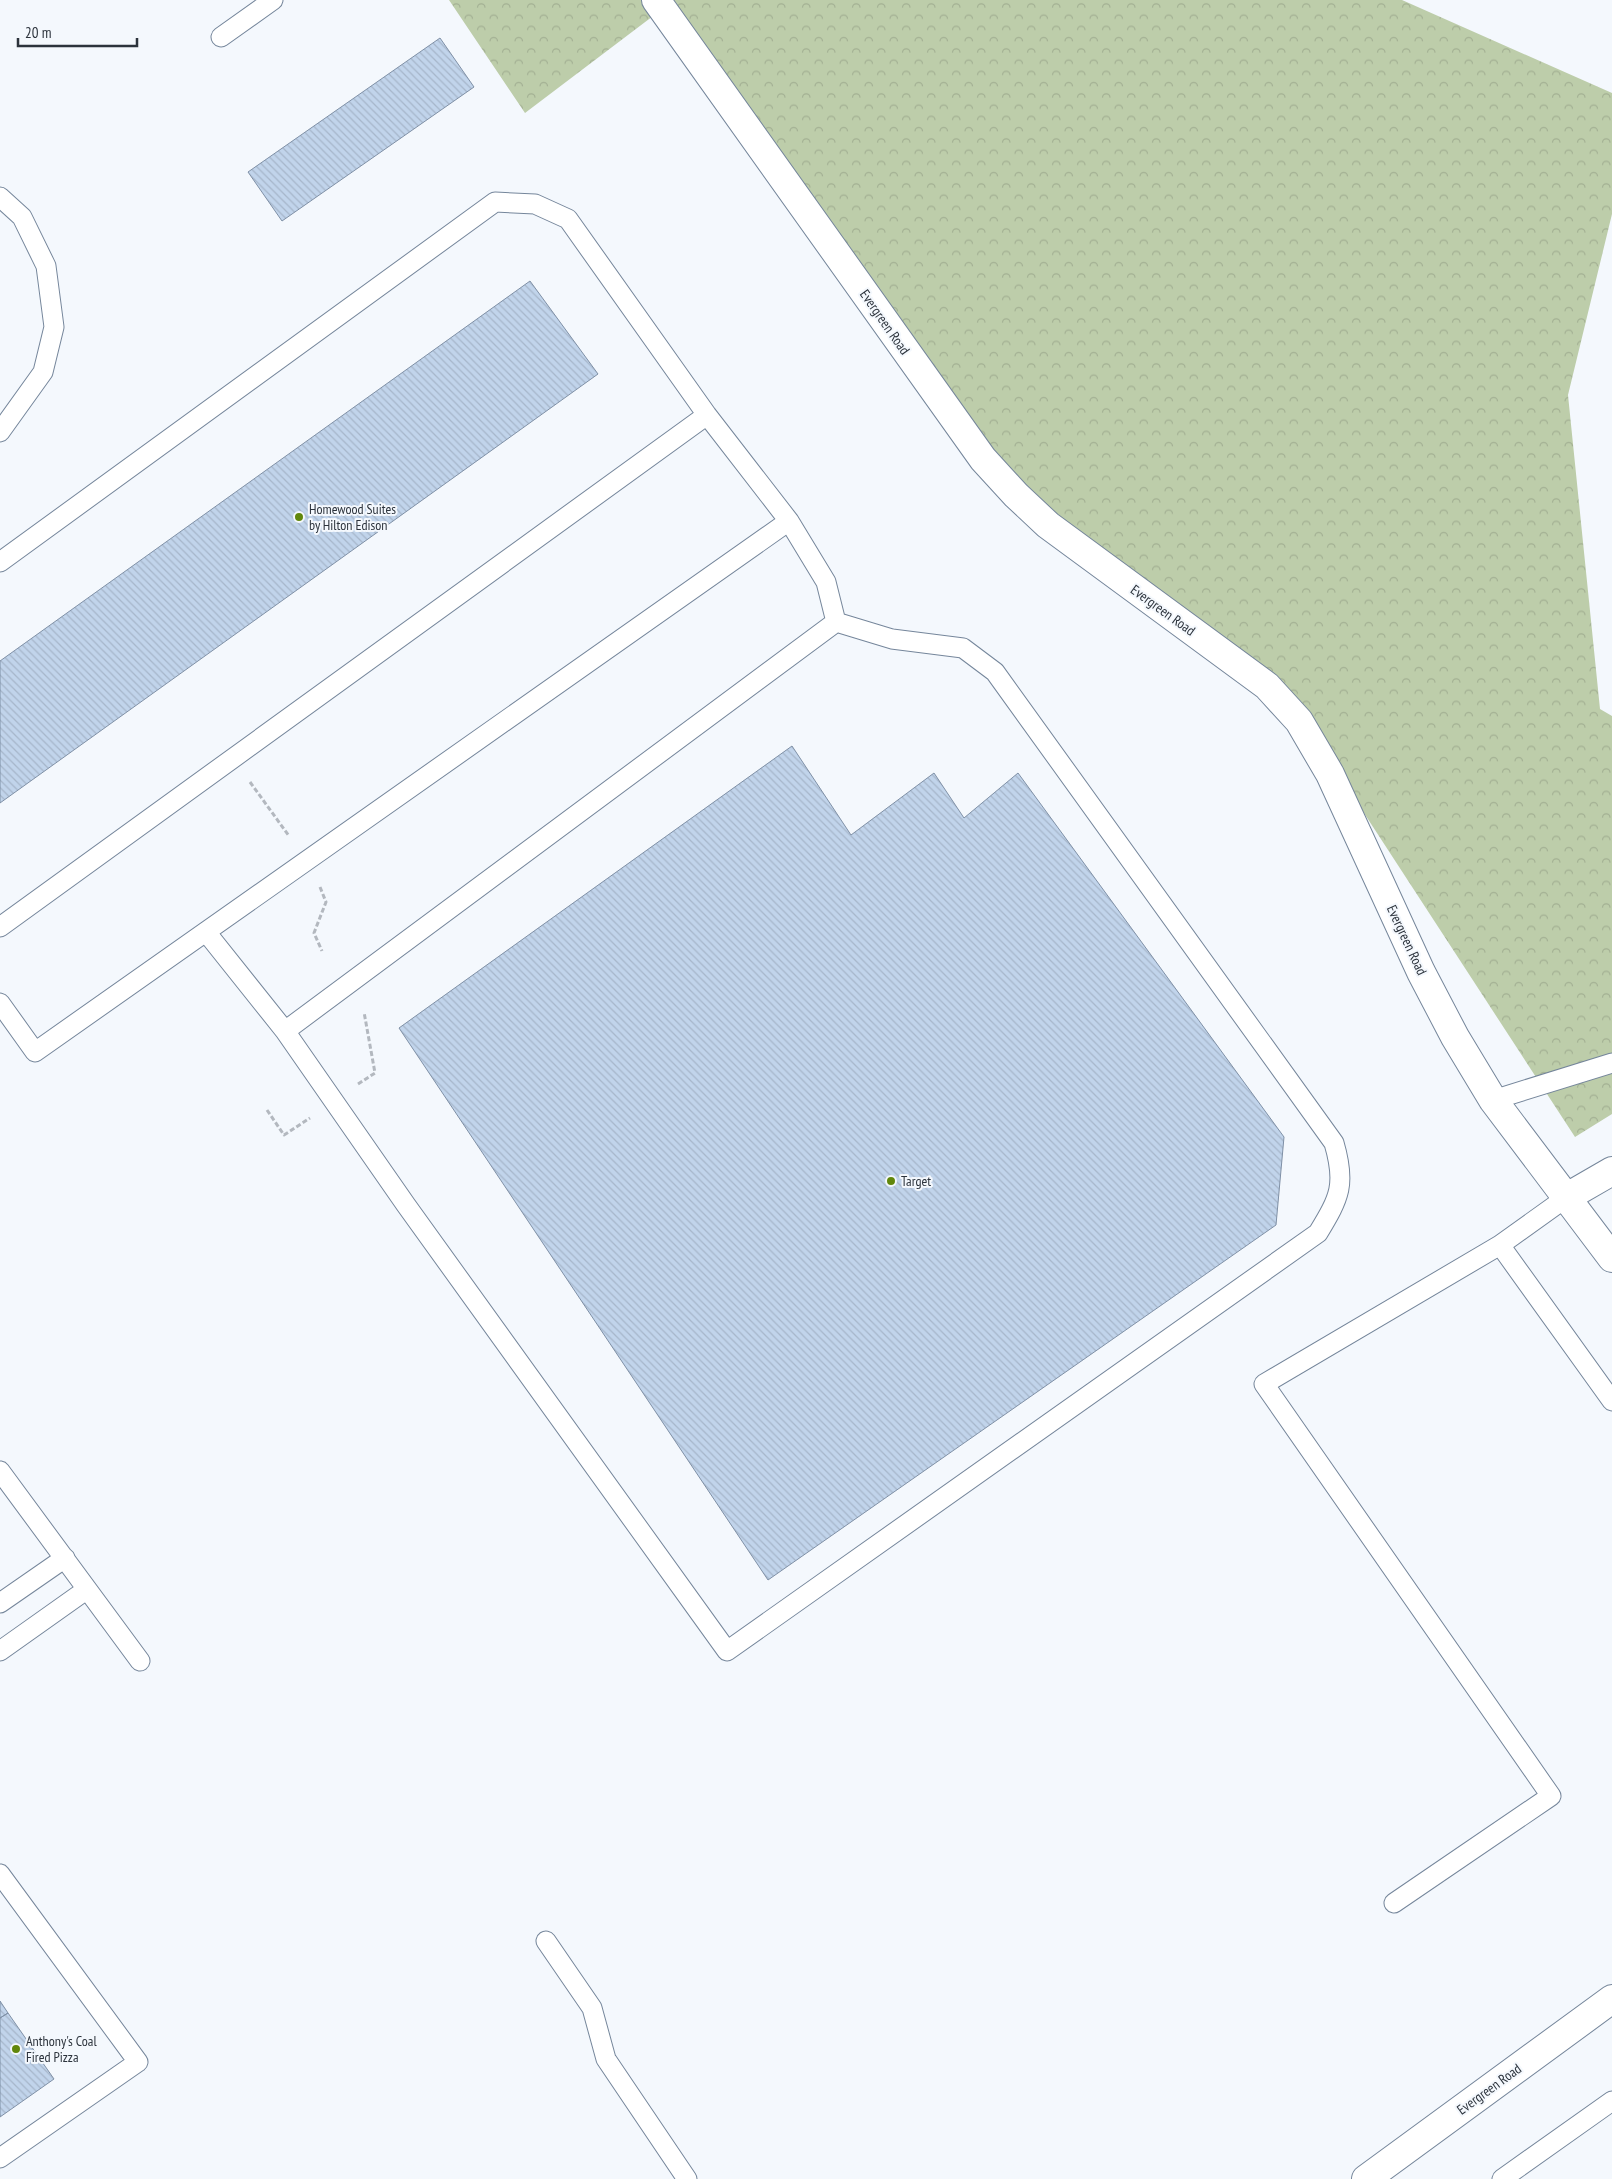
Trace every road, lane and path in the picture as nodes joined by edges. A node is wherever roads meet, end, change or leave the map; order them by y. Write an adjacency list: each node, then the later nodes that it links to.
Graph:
1 (273, 0): 3 (lane)
2 (656, 0): 21 (street, Evergreen Road)
3 (221, 37)
4 (0, 197): 6 (lane)
5 (707, 415): 7 (lane); 8 (lane); 13 (lane)
6 (0, 432)
7 (789, 522): 9 (lane); 14 (lane)
8 (0, 562)
9 (836, 622): 18 (lane); 18 (lane)
10 (250, 781): 11 (path)
11 (292, 841)
12 (319, 883): 15 (path)
13 (0, 927)
14 (206, 932): 16 (lane); 18 (lane)
15 (322, 951)
16 (0, 1003)
17 (364, 1012): 20 (path)
18 (285, 1031)
19 (1612, 1063): 21 (lane)
20 (375, 1073)
21 (1493, 1100): 23 (street, Evergreen Road)
22 (1612, 1171): 23 (street)
23 (1567, 1197): 24 (lane); 25 (street, Evergreen Road)
24 (1500, 1245): 27 (lane); 35 (lane)
25 (1612, 1258): 26 (street, Evergreen Road)
26 (1612, 1278)
27 (1612, 1401)
28 (0, 1471): 29 (lane)
29 (65, 1558): 30 (lane); 31 (lane)
30 (86, 1590): 32 (lane); 33 (lane)
31 (0, 1603)
32 (0, 1651)
33 (140, 1661)
34 (0, 1874): 39 (lane)
35 (1394, 1903)
36 (546, 1941): 40 (lane)
37 (1612, 1999): 41 (street, Evergreen Road)
38 (1612, 2100): 42 (lane)
39 (0, 2158)
40 (687, 2179)
41 (1366, 2179)
42 (1502, 2179)

